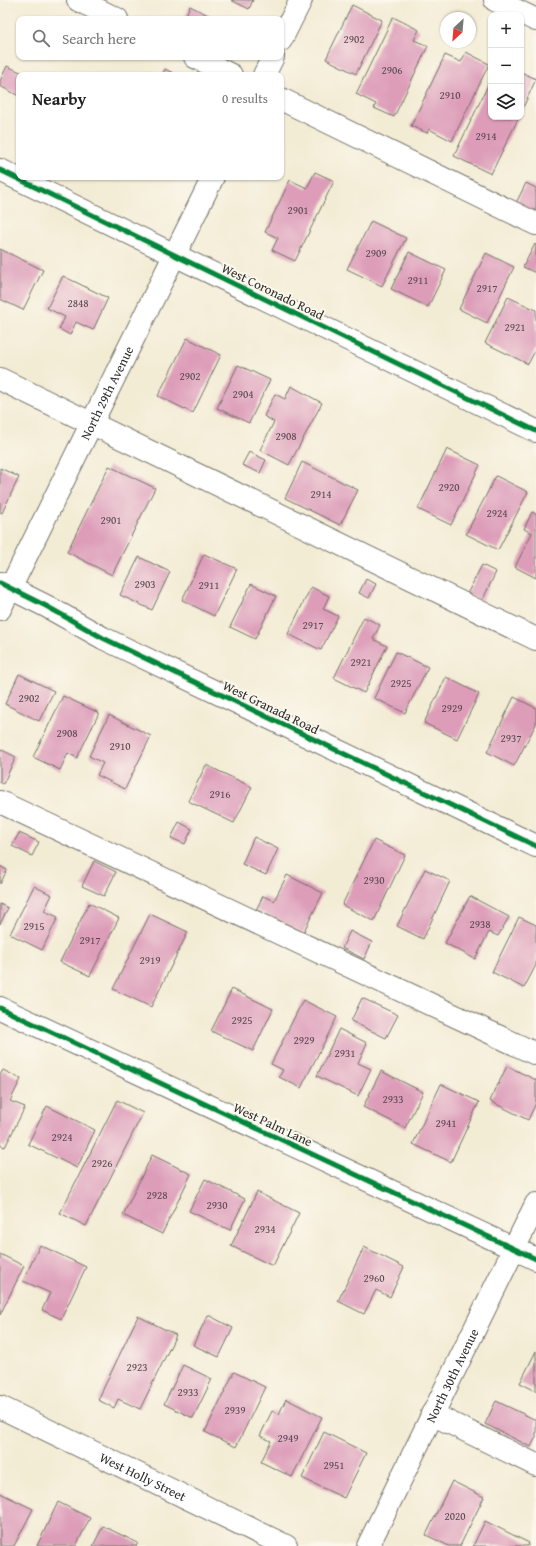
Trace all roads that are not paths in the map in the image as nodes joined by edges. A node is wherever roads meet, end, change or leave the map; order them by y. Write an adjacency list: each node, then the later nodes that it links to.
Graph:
1 (78, 0): 4 (street)
2 (301, 0): 6 (street)
3 (495, 0): 5 (street)
4 (111, 16)
5 (536, 20)
6 (284, 34)
7 (201, 60): 9 (street)
8 (272, 60): 10 (street)
9 (225, 72)
10 (266, 72)
11 (284, 100): 16 (street)
12 (0, 170): 13 (street, West Coronado Road)
13 (16, 178)
14 (20, 180): 17 (street, West Coronado Road)
15 (212, 180): 17 (street, North 29th Avenue)
16 (536, 224)
17 (174, 255): 19 (street, North 29th Avenue); 20 (street, West Coronado Road)
18 (0, 379): 19 (street)
19 (91, 424): 21 (street, North 29th Avenue); 23 (street)
20 (536, 431)
21 (5, 586): 22 (street, North 29th Avenue); 25 (street, West Granada Road)
22 (0, 609)
23 (536, 639)
24 (0, 802): 27 (street)
25 (536, 846)
26 (0, 1008): 29 (street, West Palm Lane)
27 (536, 1054)
28 (536, 1204): 29 (street, North 30th Avenue)
29 (514, 1249): 30 (street, West Palm Lane); 32 (street, North 30th Avenue)
30 (536, 1259)
31 (0, 1407): 34 (street, West Holly Street)
32 (432, 1414): 33 (street); 35 (street, North 30th Avenue)
33 (536, 1465)
34 (286, 1546)
35 (368, 1546)

